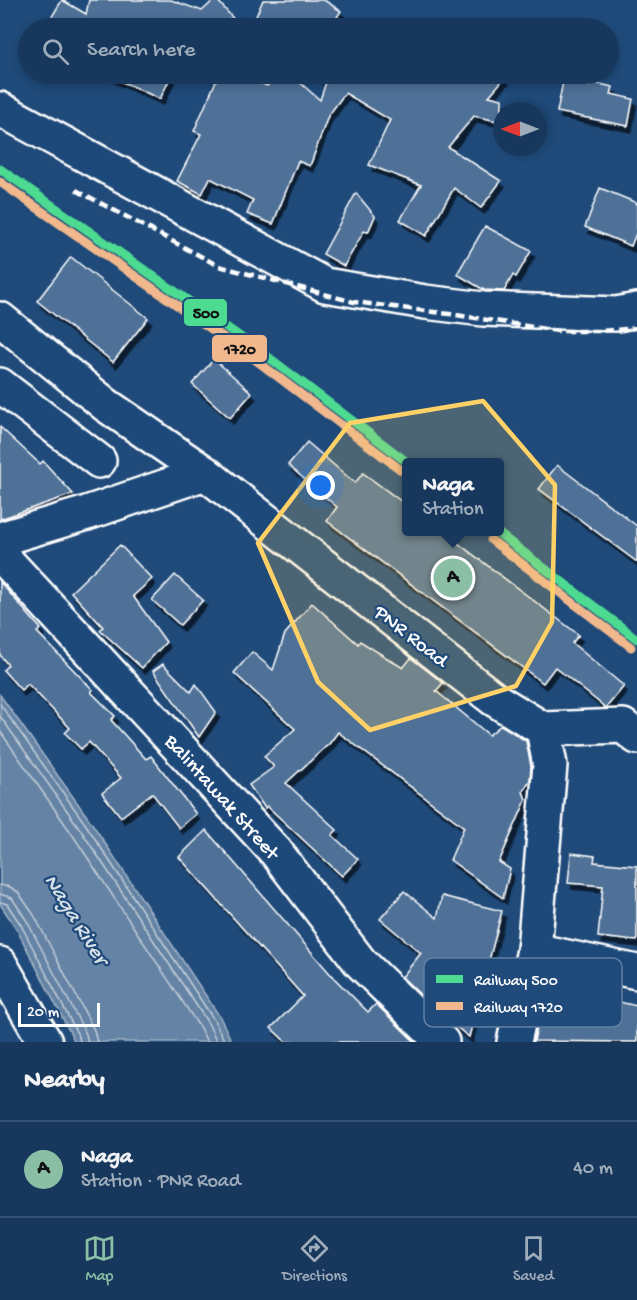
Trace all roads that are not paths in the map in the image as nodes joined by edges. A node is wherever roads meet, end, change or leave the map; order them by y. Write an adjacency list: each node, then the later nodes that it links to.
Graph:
1 (0, 109): 2 (street)
2 (637, 310)
3 (0, 319): 5 (street, PNR Road)
4 (0, 385): 6 (street)
5 (106, 405): 6 (street); 7 (street, PNR Road)
6 (99, 462): 8 (street)
7 (205, 474): 8 (street); 11 (street, PNR Road)
8 (87, 513): 9 (street)
9 (0, 539)
10 (0, 554): 19 (street, Balintawak Street)
11 (543, 729): 12 (street); 13 (street)
12 (637, 737)
13 (534, 950): 14 (street); 15 (street)
14 (532, 958)
15 (571, 958)
16 (0, 964): 22 (street)
17 (622, 969): 18 (street)
18 (637, 972)
19 (424, 1024)
20 (427, 1027): 23 (street, Balintawak Street)
21 (517, 1027): 24 (street)
22 (45, 1042)
23 (442, 1042)
24 (514, 1042)

